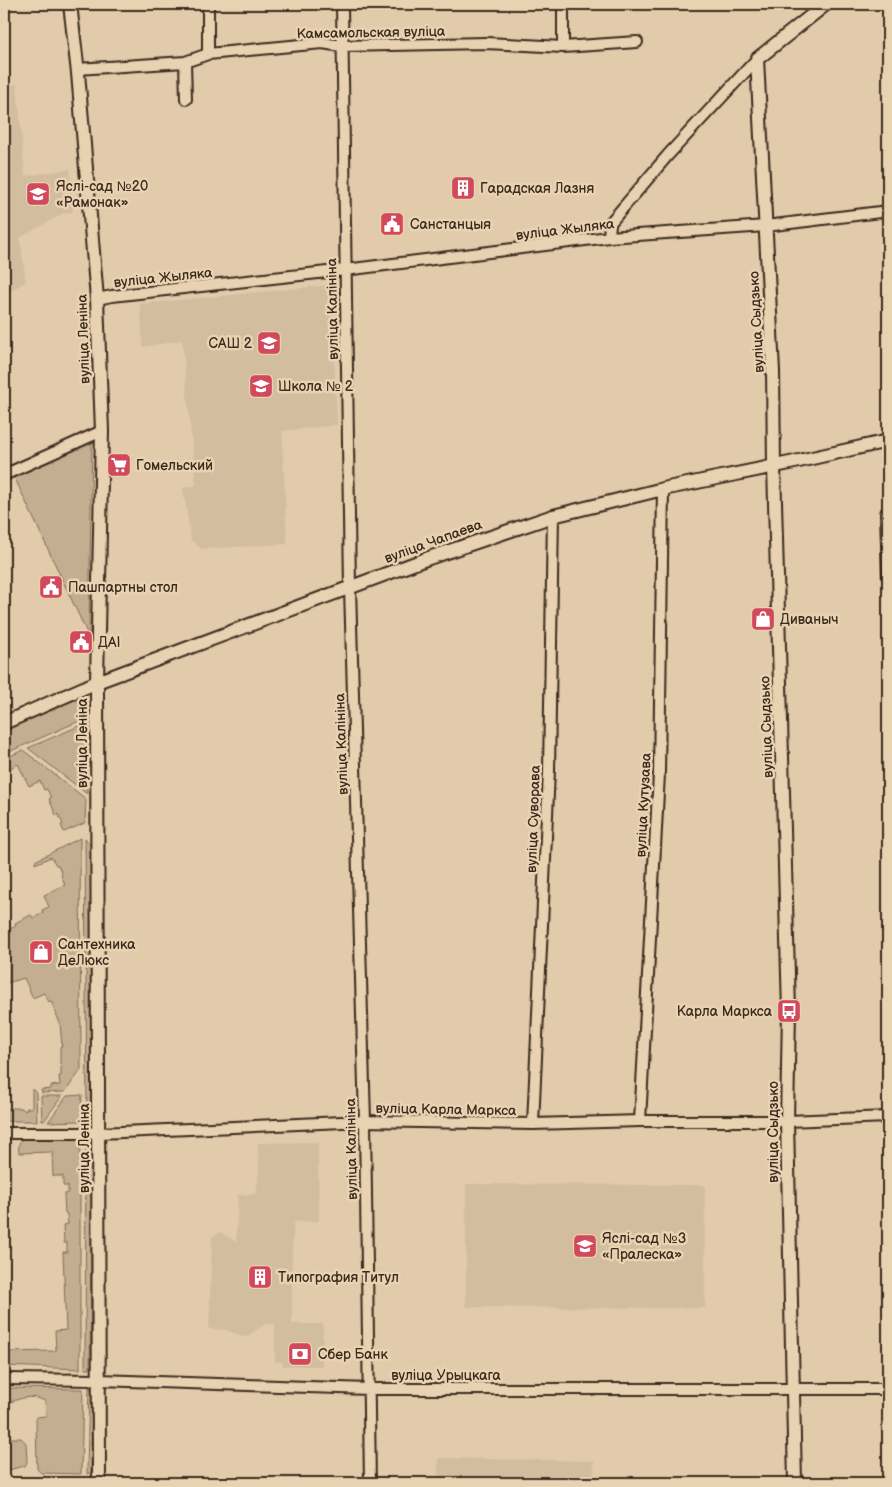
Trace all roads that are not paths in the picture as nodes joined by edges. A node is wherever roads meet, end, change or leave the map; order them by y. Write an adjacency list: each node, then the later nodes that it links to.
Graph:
1 (70, 4): 12 (street, вуліца Леніна)
2 (208, 4): 9 (street)
3 (342, 4): 7 (street, вуліца Калініна)
4 (563, 4): 8 (street)
5 (826, 4): 10 (street)
6 (637, 42): 8 (street, Камсамольская вуліца)
7 (342, 46): 8 (street, Камсамольская вуліца); 9 (street, Камсамольская вуліца); 17 (street, вуліца Калініна)
8 (562, 47)
9 (208, 54): 11 (street, Камсамольская вуліца)
10 (757, 59): 15 (street, вуліца Сыдзько); 16 (street)
11 (184, 62): 12 (street, Камсамольская вуліца); 13 (street)
12 (77, 69): 18 (street, вуліца Леніна)
13 (186, 99)
14 (888, 211): 15 (street, вуліца Жыляка)
15 (766, 226): 16 (street, вуліца Жыляка); 21 (street, вуліца Сыдзько)
16 (609, 237): 17 (street, вуліца Жыляка)
17 (345, 270): 18 (street, вуліца Жыляка); 27 (street, вуліца Калініна)
18 (97, 299): 19 (street, вуліца Леніна)
19 (102, 431): 22 (street); 28 (street, вуліца Леніна)
20 (888, 441): 21 (street, вуліца Чапаева)
21 (774, 466): 23 (street, вуліца Чапаева); 33 (street, вуліца Сыдзько)
22 (4, 475)
23 (663, 489): 25 (street, вуліца Чапаева); 32 (street, вуліца Кутузава)
24 (888, 512): 26 (street)
25 (553, 516): 27 (street, вуліца Чапаева); 34 (street, вуліца Суворава)
26 (888, 577)
27 (350, 588): 28 (street, вуліца Чапаева); 31 (street, вуліца Калініна)
28 (97, 682): 29 (street, вуліца Чапаева); 36 (street, вуліца Леніна)
29 (4, 723)
30 (888, 1117): 33 (street, вуліца Карла Маркса)
31 (365, 1121): 34 (street, вуліца Карла Маркса); 36 (street, вуліца Карла Маркса); 39 (street, вуліца Калініна)
32 (640, 1121): 33 (street, вуліца Карла Маркса); 34 (street, вуліца Карла Маркса)
33 (787, 1121): 40 (street, вуліца Сыдзько)
34 (533, 1124)
35 (4, 1133): 36 (street, вуліца Карла Маркса)
36 (99, 1133): 38 (street, вуліца Леніна)
37 (4, 1379): 38 (street, вуліца Урыцкага)
38 (99, 1380): 39 (street, вуліца Урыцкага); 42 (street, вуліца Леніна)
39 (369, 1389): 40 (street, вуліца Урыцкага); 43 (street, вуліца Калініна)
40 (794, 1389): 41 (street, вуліца Урыцкага); 44 (street, вуліца Сыдзько)
41 (888, 1389)
42 (99, 1483)
43 (370, 1483)
44 (794, 1483)

